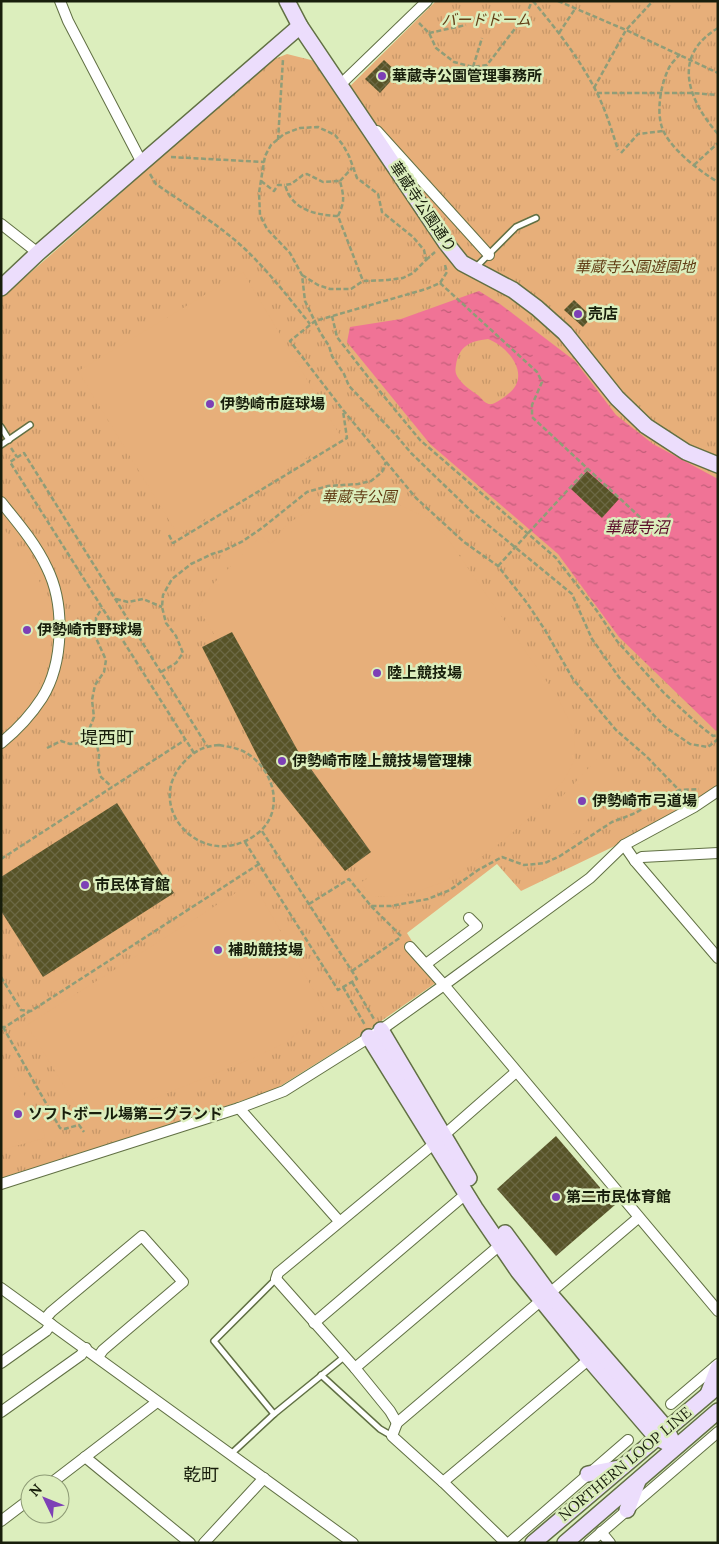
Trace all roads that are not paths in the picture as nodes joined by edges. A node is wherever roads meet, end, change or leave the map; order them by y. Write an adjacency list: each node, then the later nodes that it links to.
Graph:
1 (60, 1): 7 (street)
2 (427, 1): 5 (street)
3 (288, 2): 4 (street, 華蔵寺公園通り)
4 (300, 26): 5 (street, 華蔵寺公園通り); 7 (street)
5 (341, 84): 6 (street, 華蔵寺公園通り)
6 (356, 107): 11 (street); 12 (street, 華蔵寺公園通り)
7 (144, 166): 10 (street)
8 (536, 218): 11 (lane)
9 (1, 224): 10 (street)
10 (38, 252): 13 (street)
11 (488, 255): 12 (lane)
12 (474, 270): 18 (street, 華蔵寺公園通り)
13 (1, 288)
14 (30, 425): 16 (lane)
15 (1, 427): 16 (lane)
16 (9, 440): 17 (lane)
17 (1, 445)
18 (718, 465)
19 (1, 502): 20 (street)
20 (1, 743)
21 (718, 791): 22 (street)
22 (624, 845): 24 (street); 29 (street)
23 (718, 853): 24 (street)
24 (635, 861): 27 (street)
25 (469, 918): 28 (street)
26 (410, 947): 28 (street)
27 (718, 958)
28 (426, 964): 29 (street)
29 (444, 985): 30 (street); 31 (street)
30 (374, 1030): 32 (street); 33 (street)
31 (516, 1072): 33 (street); 36 (street)
32 (239, 1108): 34 (street); 37 (street)
33 (439, 1140): 35 (street); 37 (street); 41 (street)
34 (1, 1184)
35 (467, 1193): 38 (street); 44 (street)
36 (638, 1218): 41 (street); 42 (street)
37 (339, 1221): 39 (street)
38 (500, 1245): 41 (street); 51 (street)
39 (276, 1279): 44 (street); 59 (lane)
40 (1, 1288): 43 (street)
41 (545, 1297): 46 (street); 60 (street)
42 (718, 1311)
43 (48, 1322): 45 (street); 47 (street); 49 (street)
44 (314, 1323): 48 (street)
45 (86, 1348): 47 (street); 58 (street)
46 (594, 1355): 62 (street); 73 (street)
47 (98, 1356): 55 (street)
48 (344, 1357): 51 (street); 53 (lane)
49 (1, 1363)
50 (718, 1364): 56 (street)
51 (355, 1368): 60 (street)
52 (718, 1368): 54 (street)
53 (321, 1375): 59 (lane); 63 (lane)
54 (713, 1390): 62 (street, NORTHERN LOOP LINE)
55 (157, 1402): 66 (street); 67 (street)
56 (671, 1404)
57 (718, 1411): 65 (street, NORTHERN LOOP LINE)
58 (1, 1412)
59 (274, 1414): 66 (lane)
60 (397, 1423): 63 (street)
61 (718, 1432): 75 (street)
62 (661, 1433): 65 (street); 68 (street, NORTHERN LOOP LINE)
63 (392, 1436): 73 (street)
64 (628, 1440): 70 (street)
65 (675, 1447): 72 (street, NORTHERN LOOP LINE)
66 (231, 1454): 71 (street)
67 (85, 1458): 69 (street); 78 (street)
68 (620, 1468): 70 (street); 82 (street, NORTHERN LOOP LINE)
69 (63, 1474)
70 (588, 1474): 81 (street)
71 (264, 1478): 79 (street); 80 (street)
72 (638, 1480): 75 (street); 83 (street, NORTHERN LOOP LINE)
73 (443, 1482): 81 (street)
74 (20, 1507): 76 (street)
75 (627, 1510): 77 (street)
76 (1, 1521)
77 (601, 1532): 84 (street); 85 (street)
78 (190, 1543)
79 (204, 1543)
80 (353, 1543)
81 (507, 1543)
82 (533, 1543)
83 (565, 1543)
84 (589, 1543)
85 (610, 1543)

